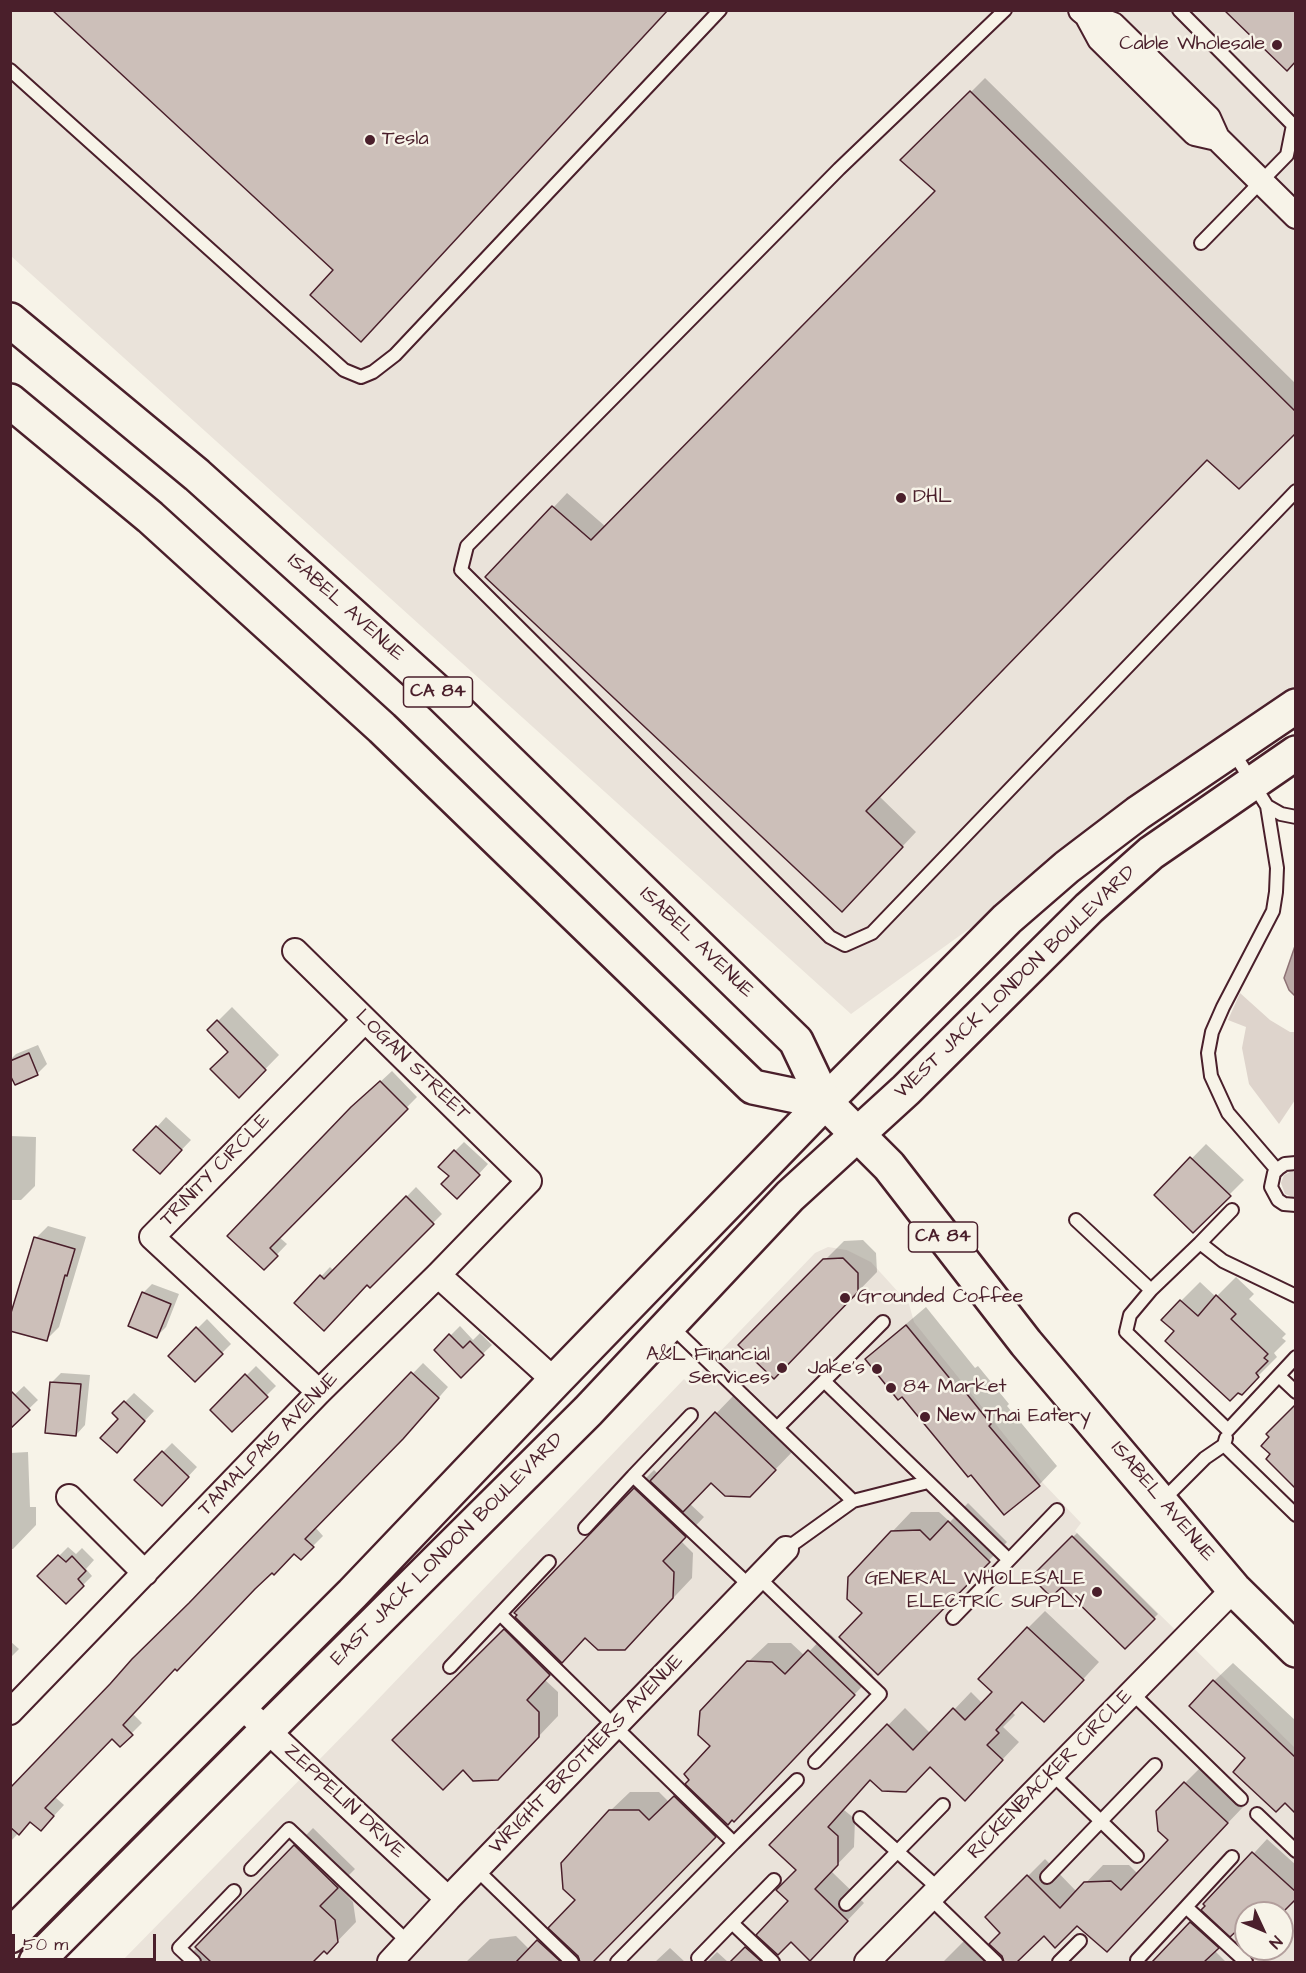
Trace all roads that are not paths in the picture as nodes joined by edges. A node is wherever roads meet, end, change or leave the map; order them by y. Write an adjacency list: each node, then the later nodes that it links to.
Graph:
1 (720, 10): 5 (lane)
2 (1005, 10): 12 (lane)
3 (1179, 10): 6 (lane)
4 (1084, 13): 7 (street)
5 (10, 70)
6 (1294, 122): 7 (lane)
7 (1261, 182): 8 (street); 9 (lane)
8 (1296, 216)
9 (1201, 243)
10 (10, 320): 20 (main road, ISABEL AVENUE / CA 84)
11 (10, 401): 20 (main road)
12 (1296, 491)
13 (1296, 706): 14 (main road)
14 (1232, 749): 16 (lane); 20 (main road)
15 (1296, 753): 16 (main road, WEST JACK LONDON BOULEVARD)
16 (1260, 794): 17 (lane); 21 (main road, WEST JACK LONDON BOULEVARD); 23 (lane)
17 (1296, 817)
18 (295, 951): 19 (street, LOGAN STREET)
19 (365, 1020): 24 (street, LOGAN STREET); 38 (street, TRINITY CIRCLE)
20 (825, 1102): 21 (main road, ISABEL AVENUE / CA 84); 36 (main road, EAST JACK LONDON BOULEVARD)
21 (857, 1134): 33 (main road, EAST JACK LONDON BOULEVARD); 48 (main road, ISABEL AVENUE / CA 84)
22 (1296, 1163): 23 (lane)
23 (1277, 1170): 25 (lane)
24 (529, 1181): 29 (street, TAMALPAIS AVENUE)
25 (1296, 1205)
26 (1232, 1210): 28 (lane)
27 (1077, 1220): 30 (lane)
28 (1200, 1243): 30 (lane); 31 (lane)
29 (438, 1275): 36 (street); 38 (street, TAMALPAIS AVENUE)
30 (1151, 1290): 42 (lane)
31 (1296, 1296)
32 (883, 1322): 37 (lane)
33 (669, 1324): 41 (lane); 66 (main road, EAST JACK LONDON BOULEVARD)
34 (1296, 1357): 35 (lane)
35 (1279, 1376): 39 (lane); 42 (lane)
36 (555, 1381): 63 (main road, EAST JACK LONDON BOULEVARD)
37 (824, 1381): 41 (lane); 45 (lane)
38 (319, 1392): 55 (street, TAMALPAIS AVENUE)
39 (1296, 1392)
40 (691, 1416): 44 (lane)
41 (777, 1428): 47 (lane)
42 (1228, 1430): 43 (lane)
43 (1224, 1445): 48 (lane); 50 (lane)
44 (633, 1476): 51 (lane); 56 (lane)
45 (928, 1482): 47 (lane); 53 (lane)
46 (69, 1497): 55 (street)
47 (853, 1501): 52 (lane)
48 (1161, 1502): 57 (main road, ISABEL AVENUE / CA 84)
49 (1057, 1510): 53 (lane)
50 (1296, 1515)
51 (585, 1528)
52 (786, 1549): 56 (street, WRIGHT BROTHERS AVENUE)
53 (1009, 1560): 59 (lane)
54 (549, 1562): 58 (lane)
55 (145, 1573): 64 (street, TAMALPAIS AVENUE)
56 (754, 1582): 65 (street, WRIGHT BROTHERS AVENUE); 67 (lane)
57 (1234, 1588): 60 (main road, ISABEL AVENUE / CA 84); 62 (street, RICKENBACKER CIRCLE)
58 (500, 1614): 61 (lane); 65 (lane)
59 (953, 1618)
60 (1296, 1650)
61 (450, 1666)
62 (1132, 1693): 69 (street, RICKENBACKER CIRCLE); 71 (lane)
63 (240, 1705): 66 (street, ZEPPELIN DRIVE); 91 (main road, EAST JACK LONDON BOULEVARD)
64 (10, 1712)
65 (615, 1726): 76 (lane); 82 (street, WRIGHT BROTHERS AVENUE)
66 (267, 1730): 87 (street, ZEPPELIN DRIVE); 96 (main road, EAST JACK LONDON BOULEVARD)
67 (815, 1762)
68 (1155, 1765): 75 (lane)
69 (1052, 1774): 75 (lane); 86 (street, RICKENBACKER CIRCLE)
70 (796, 1780): 76 (lane)
71 (1241, 1799)
72 (943, 1805): 77 (lane)
73 (1257, 1814): 78 (lane)
74 (860, 1818): 77 (lane)
75 (1101, 1821): 79 (lane); 83 (lane)
76 (734, 1843): 100 (lane)
77 (897, 1851): 86 (lane); 88 (lane)
78 (1296, 1851)
79 (1137, 1856)
80 (1232, 1857): 89 (lane)
81 (251, 1869): 93 (lane)
82 (477, 1870): 87 (street, WRIGHT BROTHERS AVENUE); 99 (lane)
83 (1047, 1877)
84 (774, 1880): 90 (lane)
85 (234, 1891): 97 (lane)
86 (934, 1894): 102 (street, RICKENBACKER CIRCLE); 103 (lane)
87 (448, 1899): 93 (street, WRIGHT BROTHERS AVENUE)
88 (846, 1904)
89 (1186, 1907): 95 (lane); 105 (lane)
90 (732, 1923): 94 (lane); 101 (lane)
91 (10, 1936)
92 (1080, 1941): 104 (lane)
93 (408, 1942): 98 (street, WRIGHT BROTHERS AVENUE)
94 (698, 1958)
95 (1137, 1960)
96 (36, 1962)
97 (194, 1962)
98 (390, 1962)
99 (572, 1962)
100 (617, 1962)
101 (773, 1962)
102 (867, 1962)
103 (996, 1962)
104 (1059, 1962)
105 (1246, 1962)

